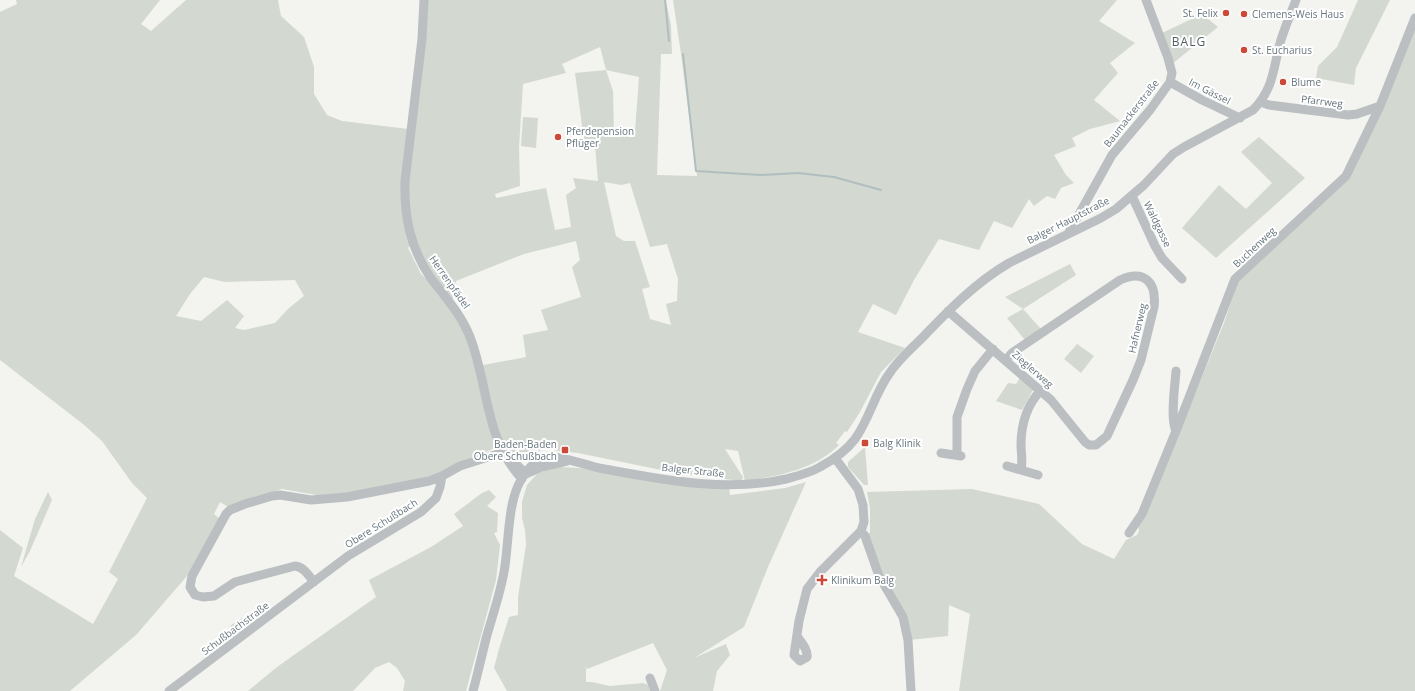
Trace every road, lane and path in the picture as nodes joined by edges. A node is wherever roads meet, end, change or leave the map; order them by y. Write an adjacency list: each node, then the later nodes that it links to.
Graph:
1 (424, 0): 19 (street, Herrenpfädel)
2 (1146, 0): 5 (street, Baumackerstraße)
3 (1296, 0): 6 (street, Balger Hauptstraße)
4 (1415, 18): 7 (street, Buchenweg)
5 (1170, 82): 8 (street, Im Gässel); 10 (street, Baumackerstraße)
6 (1261, 102): 7 (street, Pfarrweg); 8 (street, Balger Hauptstraße)
7 (1380, 106): 17 (street, Buchenweg)
8 (1240, 118): 9 (street, Balger Hauptstraße)
9 (1132, 196): 10 (street, Balger Hauptstraße); 11 (street, Waldgasse)
10 (1068, 234): 12 (street, Balger Hauptstraße)
11 (1182, 279)
12 (948, 311): 13 (street, Zieglerweg); 21 (street, Balger Hauptstraße)
13 (993, 349): 14 (street, Zieglerweg); 20 (street)
14 (1006, 360): 16 (street, Zieglerweg); 18 (street, Hafnerweg)
15 (1176, 371): 17 (street)
16 (1040, 390): 18 (street, Zieglerweg); 23 (street)
17 (1176, 431): 28 (street, Buchenweg)
18 (1098, 444)
19 (504, 452): 25 (street, Obere Schußbach); 26 (street, Herrenpfädel)
20 (941, 453)
21 (835, 458): 26 (street, Balger Straße); 27 (street)
22 (1007, 466): 23 (street)
23 (1021, 470): 24 (street)
24 (1038, 475)
25 (442, 476): 29 (street, Obere Schußbach); 29 (street, Obere Schußbach)
26 (524, 476): 33 (street, Balger Straße)
27 (861, 531): 30 (street); 35 (street)
28 (1129, 533)
29 (316, 580): 32 (street, Schußbachstraße)
30 (797, 636)
31 (650, 678): 34 (street)
32 (169, 691)
33 (473, 691)
34 (655, 691)
35 (911, 691)

